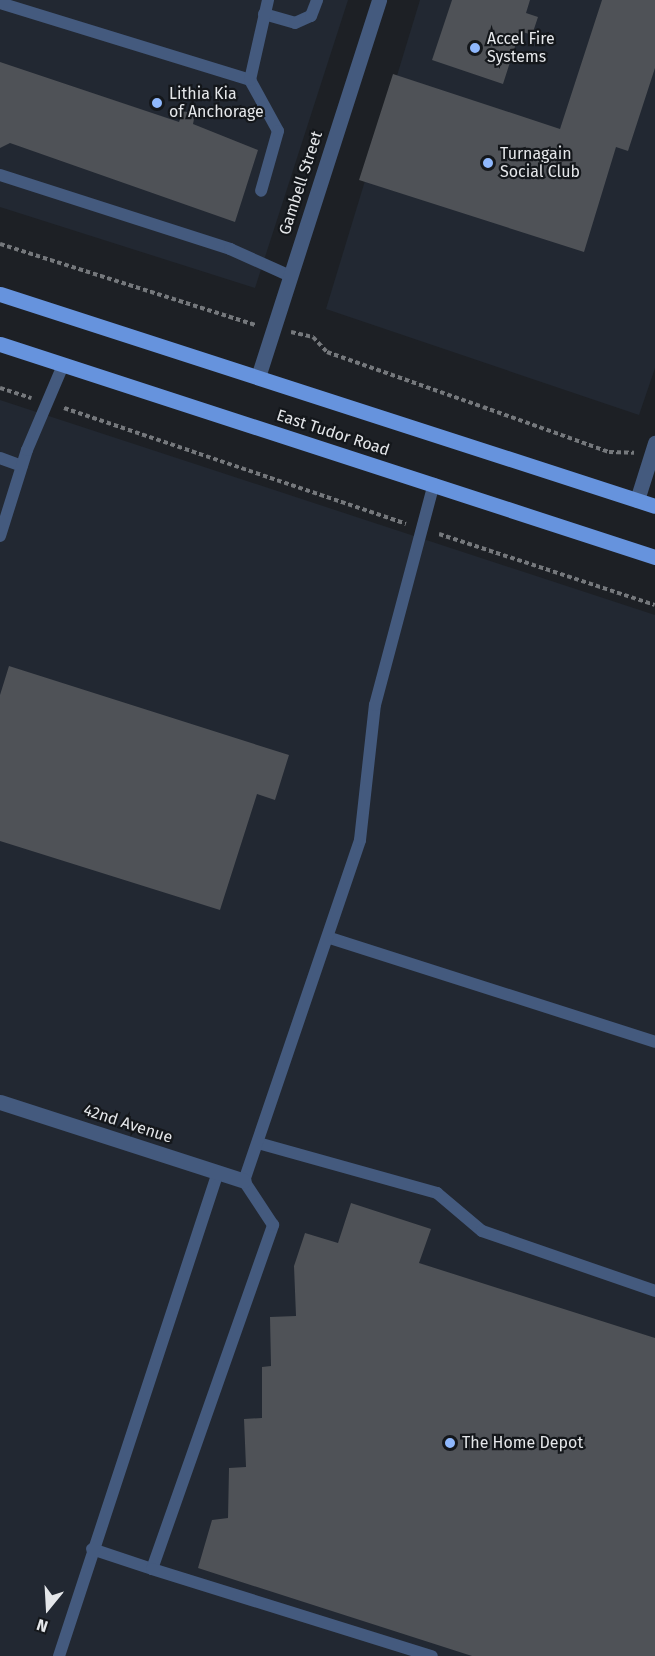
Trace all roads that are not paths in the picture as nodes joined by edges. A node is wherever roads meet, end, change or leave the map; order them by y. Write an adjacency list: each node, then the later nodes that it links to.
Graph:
1 (268, 0): 5 (lane)
2 (317, 0): 5 (lane)
3 (379, 0): 9 (street, Gambell Street)
4 (0, 3): 6 (lane)
5 (264, 14): 6 (lane)
6 (250, 80): 8 (lane)
7 (0, 175): 9 (lane)
8 (261, 191)
9 (290, 276): 13 (street, Gambell Street)
10 (0, 294): 13 (main road, East Tudor Road)
11 (0, 344): 12 (main road, East Tudor Road)
12 (63, 365): 16 (lane); 17 (main road, East Tudor Road)
13 (258, 377): 18 (main road, East Tudor Road)
14 (653, 451): 18 (street)
15 (0, 458): 16 (lane)
16 (22, 465): 20 (lane)
17 (435, 484): 21 (main road, East Tudor Road); 22 (lane)
18 (637, 500): 19 (main road, East Tudor Road)
19 (655, 506)
20 (0, 536)
21 (655, 557)
22 (330, 938): 23 (lane); 25 (lane)
23 (655, 1042)
24 (0, 1102): 26 (street, 42nd Avenue)
25 (258, 1143): 27 (lane); 28 (lane)
26 (218, 1172): 27 (street, 42nd Avenue); 29 (lane)
27 (244, 1181): 30 (lane)
28 (655, 1291)
29 (92, 1549): 30 (lane); 31 (lane)
30 (152, 1569): 32 (lane)
31 (59, 1656)
32 (432, 1656)

